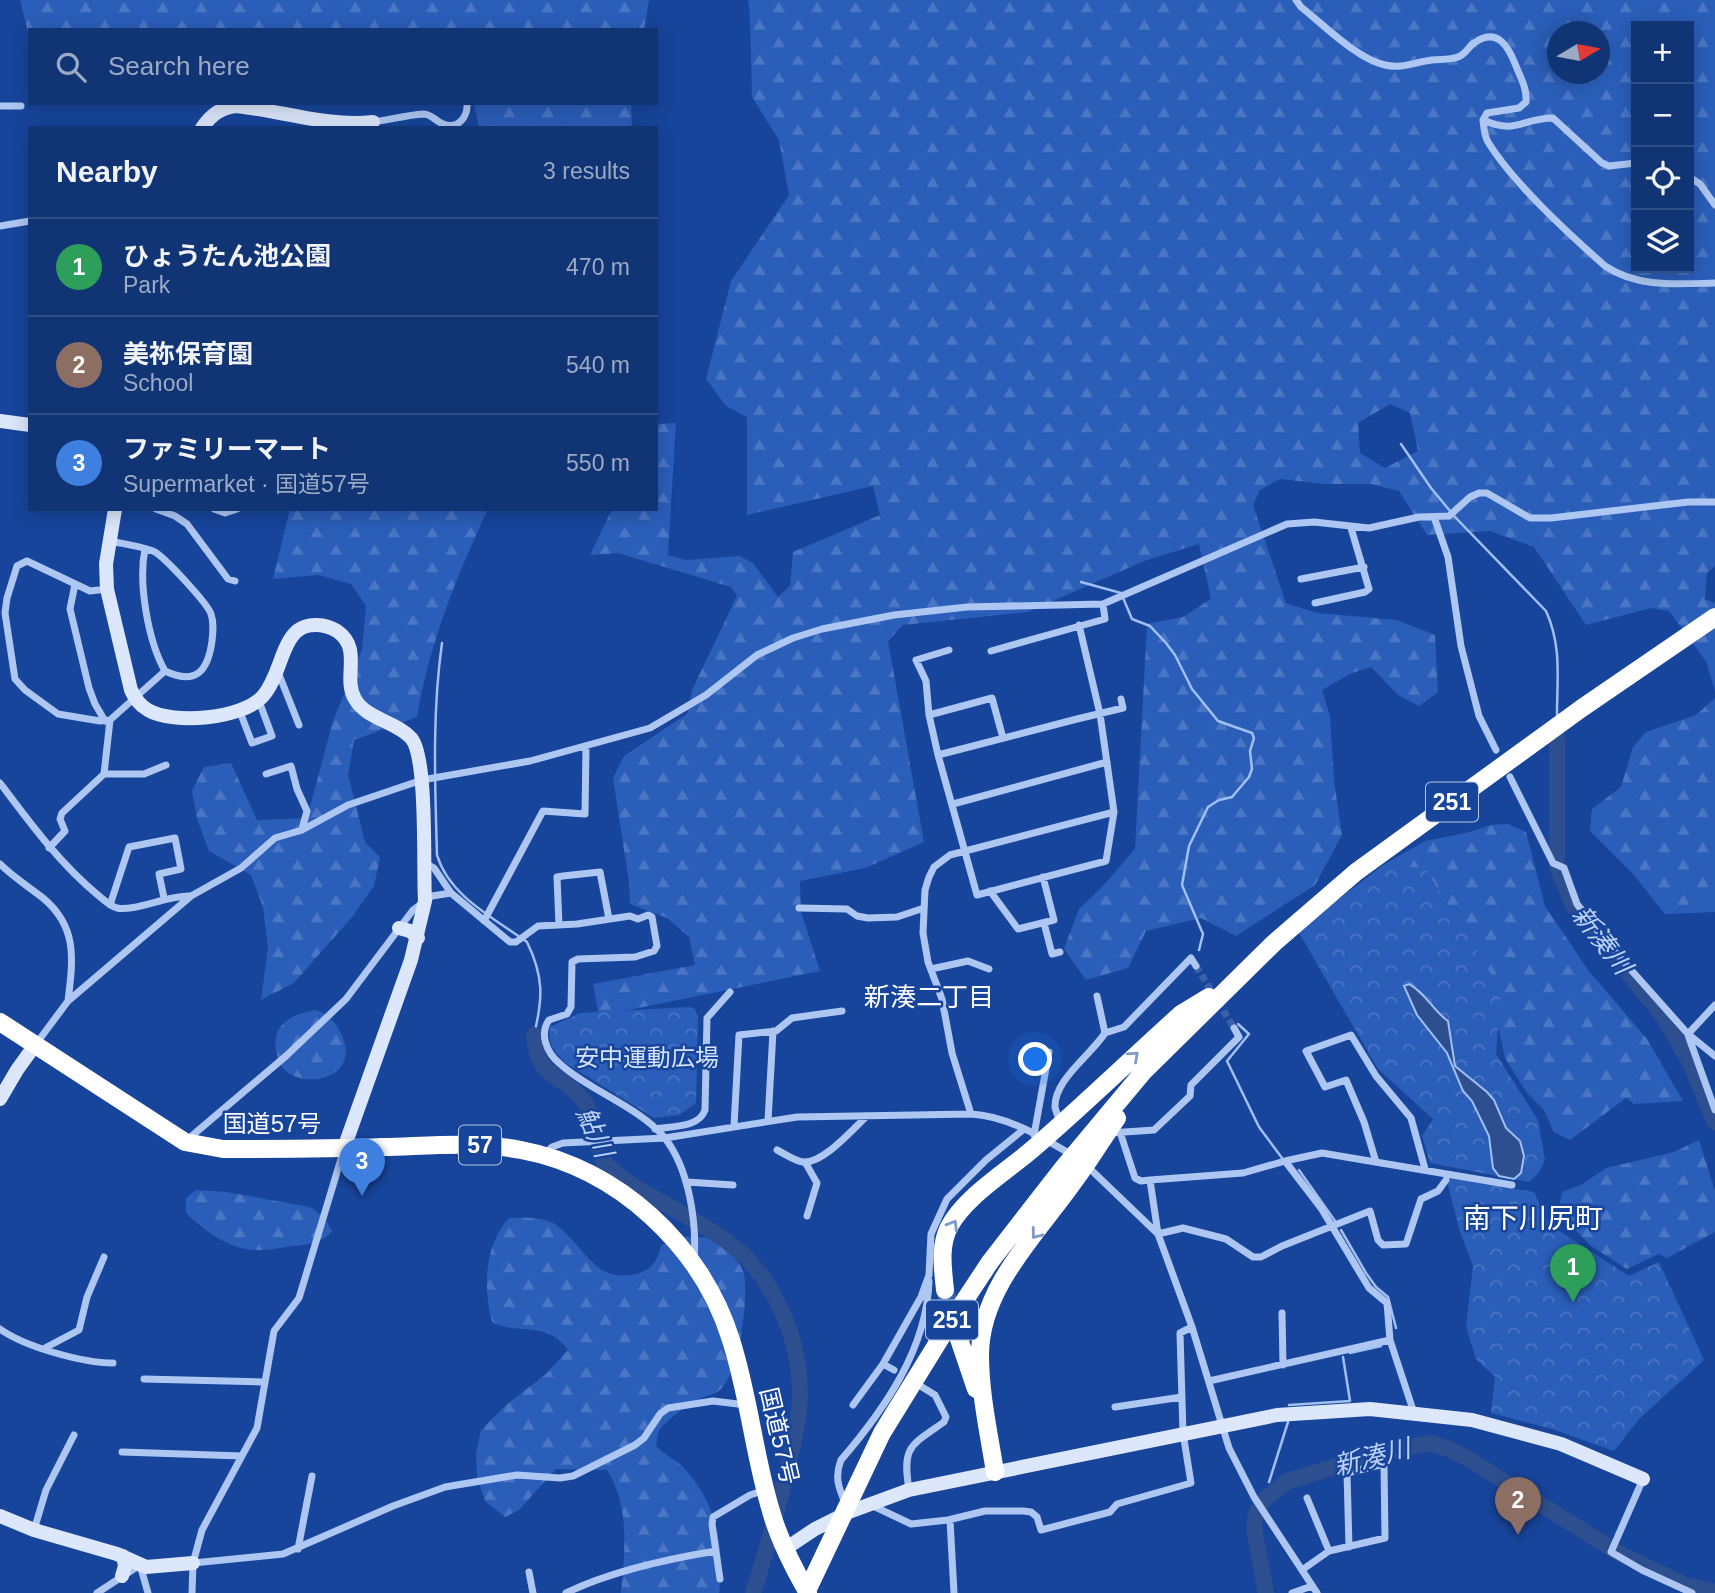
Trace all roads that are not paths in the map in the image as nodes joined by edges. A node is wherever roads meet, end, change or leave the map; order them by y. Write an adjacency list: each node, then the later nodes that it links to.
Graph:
1 (1296, 0): 5 (street)
2 (467, 105): 6 (street)
3 (0, 106): 4 (street)
4 (21, 106)
5 (1483, 120): 8 (street); 13 (street)
6 (374, 125): 7 (street)
7 (204, 126)
8 (1631, 164)
9 (1694, 180): 10 (street)
10 (1715, 205)
11 (28, 221): 12 (street)
12 (0, 226)
13 (1715, 283)
14 (0, 421): 15 (street)
15 (28, 425)
16 (1715, 502): 19 (street)
17 (115, 511): 21 (street)
18 (161, 511): 25 (street)
19 (1434, 517): 20 (street); 48 (street)
20 (1351, 528): 23 (street); 29 (street)
21 (110, 541): 22 (street); 27 (street)
22 (145, 549): 34 (street); 34 (street)
23 (1364, 567): 24 (street); 28 (street)
24 (1301, 579)
25 (235, 581)
26 (75, 584): 27 (street); 44 (street); 44 (street)
27 (107, 589): 37 (street)
28 (1315, 603)
29 (1103, 604): 31 (street); 47 (street)
30 (1715, 617): 83 (highway, 251)
31 (1079, 625): 33 (street); 42 (street)
32 (949, 650): 43 (street)
33 (991, 651)
34 (166, 671): 37 (street)
35 (278, 672): 40 (street); 45 (street); 55 (street)
36 (1001, 696): 38 (street)
37 (135, 698): 41 (street); 44 (street)
38 (992, 698): 43 (street); 46 (street)
39 (1121, 699): 42 (street)
40 (259, 701): 41 (street); 41 (street)
41 (240, 712)
42 (1100, 714): 46 (street); 50 (street)
43 (929, 715): 49 (street)
44 (107, 720): 52 (street)
45 (299, 725)
46 (1003, 738): 49 (street)
47 (586, 747): 55 (street); 73 (street)
48 (1496, 750)
49 (939, 755): 57 (street)
50 (1107, 762): 57 (street); 58 (street)
51 (166, 765): 52 (street)
52 (104, 774): 60 (street)
53 (266, 774): 59 (street)
54 (1510, 777): 93 (street)
55 (426, 779): 59 (street); 62 (street)
56 (0, 783): 60 (street)
57 (953, 804): 61 (street)
58 (1114, 812): 61 (street); 64 (street)
59 (302, 830): 67 (street)
60 (49, 848): 70 (street)
61 (965, 850): 65 (street); 72 (street)
62 (423, 862): 66 (street); 69 (street)
63 (0, 864): 86 (street)
64 (1043, 877): 65 (street); 75 (street)
65 (990, 891): 75 (street)
66 (451, 893): 69 (street); 73 (street)
67 (191, 896): 68 (street); 86 (street)
68 (164, 898): 70 (street); 70 (street)
69 (425, 901): 77 (street); 78 (street)
70 (110, 905)
71 (799, 908): 72 (street)
72 (923, 908): 82 (street)
73 (487, 917): 76 (street)
74 (610, 919): 76 (street); 76 (street); 104 (street)
75 (1044, 923): 79 (street)
76 (559, 925)
77 (399, 928): 78 (street); 107 (street)
78 (418, 938): 110 (street)
79 (1060, 953)
80 (1196, 966): 92 (street)
81 (989, 969): 82 (street)
82 (931, 970): 99 (street)
83 (1236, 981): 101 (highway, 251); 108 (highway, one-way to 83)
84 (730, 992): 104 (street)
85 (1097, 996): 92 (street)
86 (68, 1001): 94 (street)
87 (1715, 1005): 93 (street)
88 (842, 1011): 91 (street)
89 (0, 1022): 94 (highway, 国道57号 / 57)
90 (1234, 1028): 101 (street)
91 (773, 1031): 102 (street); 103 (street)
92 (1105, 1033): 109 (street)
93 (1688, 1034): 96 (street); 98 (street)
94 (35, 1045): 97 (street); 107 (highway, 国道57号 / 57)
95 (1049, 1052): 108 (street)
96 (1715, 1056)
97 (0, 1100)
98 (1715, 1110)
99 (971, 1114): 100 (street); 105 (street)
100 (867, 1115): 102 (street); 115 (street)
101 (1115, 1120): 113 (street); 118 (highway, 251); 119 (street)
102 (768, 1121): 103 (street)
103 (734, 1126): 106 (street)
104 (655, 1129): 106 (street)
105 (1024, 1129): 108 (street); 129 (street)
106 (665, 1138): 112 (street); 121 (street)
107 (185, 1142): 110 (highway, 国道57号 / 57)
108 (1034, 1142): 109 (street); 130 (highway, one-way to 108)
109 (1055, 1145): 113 (street)
110 (344, 1148): 112 (highway, 国道57号 / 57); 143 (street)
111 (777, 1150): 115 (street)
112 (545, 1155): 128 (highway, 国道57号 / 57)
113 (1081, 1161): 126 (street)
114 (1285, 1161): 116 (street); 119 (street); 125 (street)
115 (806, 1162): 124 (street)
116 (1376, 1162): 117 (street); 117 (street)
117 (1425, 1169): 123 (street)
118 (1070, 1173): 154 (highway, one-way to 154); 185 (highway, 251)
119 (1150, 1180): 126 (street)
120 (1446, 1180): 125 (street)
121 (687, 1182): 122 (street); 128 (street)
122 (733, 1185)
123 (1513, 1185)
124 (807, 1216)
125 (1332, 1226): 126 (street); 135 (street)
126 (1158, 1234): 132 (street)
127 (104, 1257): 136 (street)
128 (694, 1264): 146 (highway, 国道57号 / 57)
129 (929, 1275): 138 (street); 163 (street)
130 (945, 1290)
131 (1282, 1313): 139 (street)
132 (1192, 1327): 142 (street); 145 (street)
133 (0, 1329): 136 (street)
134 (957, 1333): 154 (highway)
135 (1390, 1340): 139 (street); 149 (street)
136 (44, 1348): 137 (street)
137 (113, 1363)
138 (883, 1364): 140 (street); 147 (street)
139 (1283, 1365): 142 (street)
140 (894, 1370)
141 (145, 1379): 143 (street)
142 (1209, 1381): 150 (street)
143 (264, 1382): 155 (street)
144 (922, 1387): 160 (street)
145 (1182, 1397): 148 (street); 151 (street)
146 (746, 1405): 159 (highway, 国道57号 / 57); 168 (street)
147 (853, 1405)
148 (1115, 1407)
149 (1414, 1413): 150 (street); 158 (street)
150 (1221, 1425): 151 (street); 175 (street)
151 (1182, 1433): 156 (street); 165 (street)
152 (74, 1435): 166 (street)
153 (122, 1452): 155 (street)
154 (992, 1454): 156 (highway)
155 (242, 1456): 173 (street)
156 (995, 1472): 160 (street)
157 (312, 1476): 168 (street)
158 (1643, 1479): 188 (street)
159 (765, 1490): 169 (highway, 国道57号 / 57); 170 (street)
160 (909, 1490): 162 (street)
161 (1307, 1498): 171 (street)
162 (869, 1504): 163 (street); 165 (street)
163 (849, 1512): 169 (street)
164 (0, 1516): 166 (street)
165 (950, 1520): 186 (street)
166 (34, 1530): 172 (street)
167 (1349, 1547): 167 (street); 171 (street)
168 (298, 1549): 173 (street)
169 (785, 1549): 185 (highway, 国道57号 / 57)
170 (716, 1551): 178 (street); 184 (street)
171 (1329, 1551): 175 (street)
172 (123, 1556): 174 (street); 177 (street)
173 (193, 1563): 174 (street); 182 (street)
174 (140, 1565): 177 (street); 181 (street)
175 (1302, 1570): 179 (street)
176 (529, 1572): 183 (street)
177 (122, 1576): 180 (street)
178 (720, 1579)
179 (1315, 1590): 187 (street)
180 (101, 1592)
181 (148, 1593)
182 (192, 1593)
183 (533, 1593)
184 (566, 1593)
185 (807, 1593)
186 (954, 1593)
187 (1292, 1593)
188 (1692, 1593)

